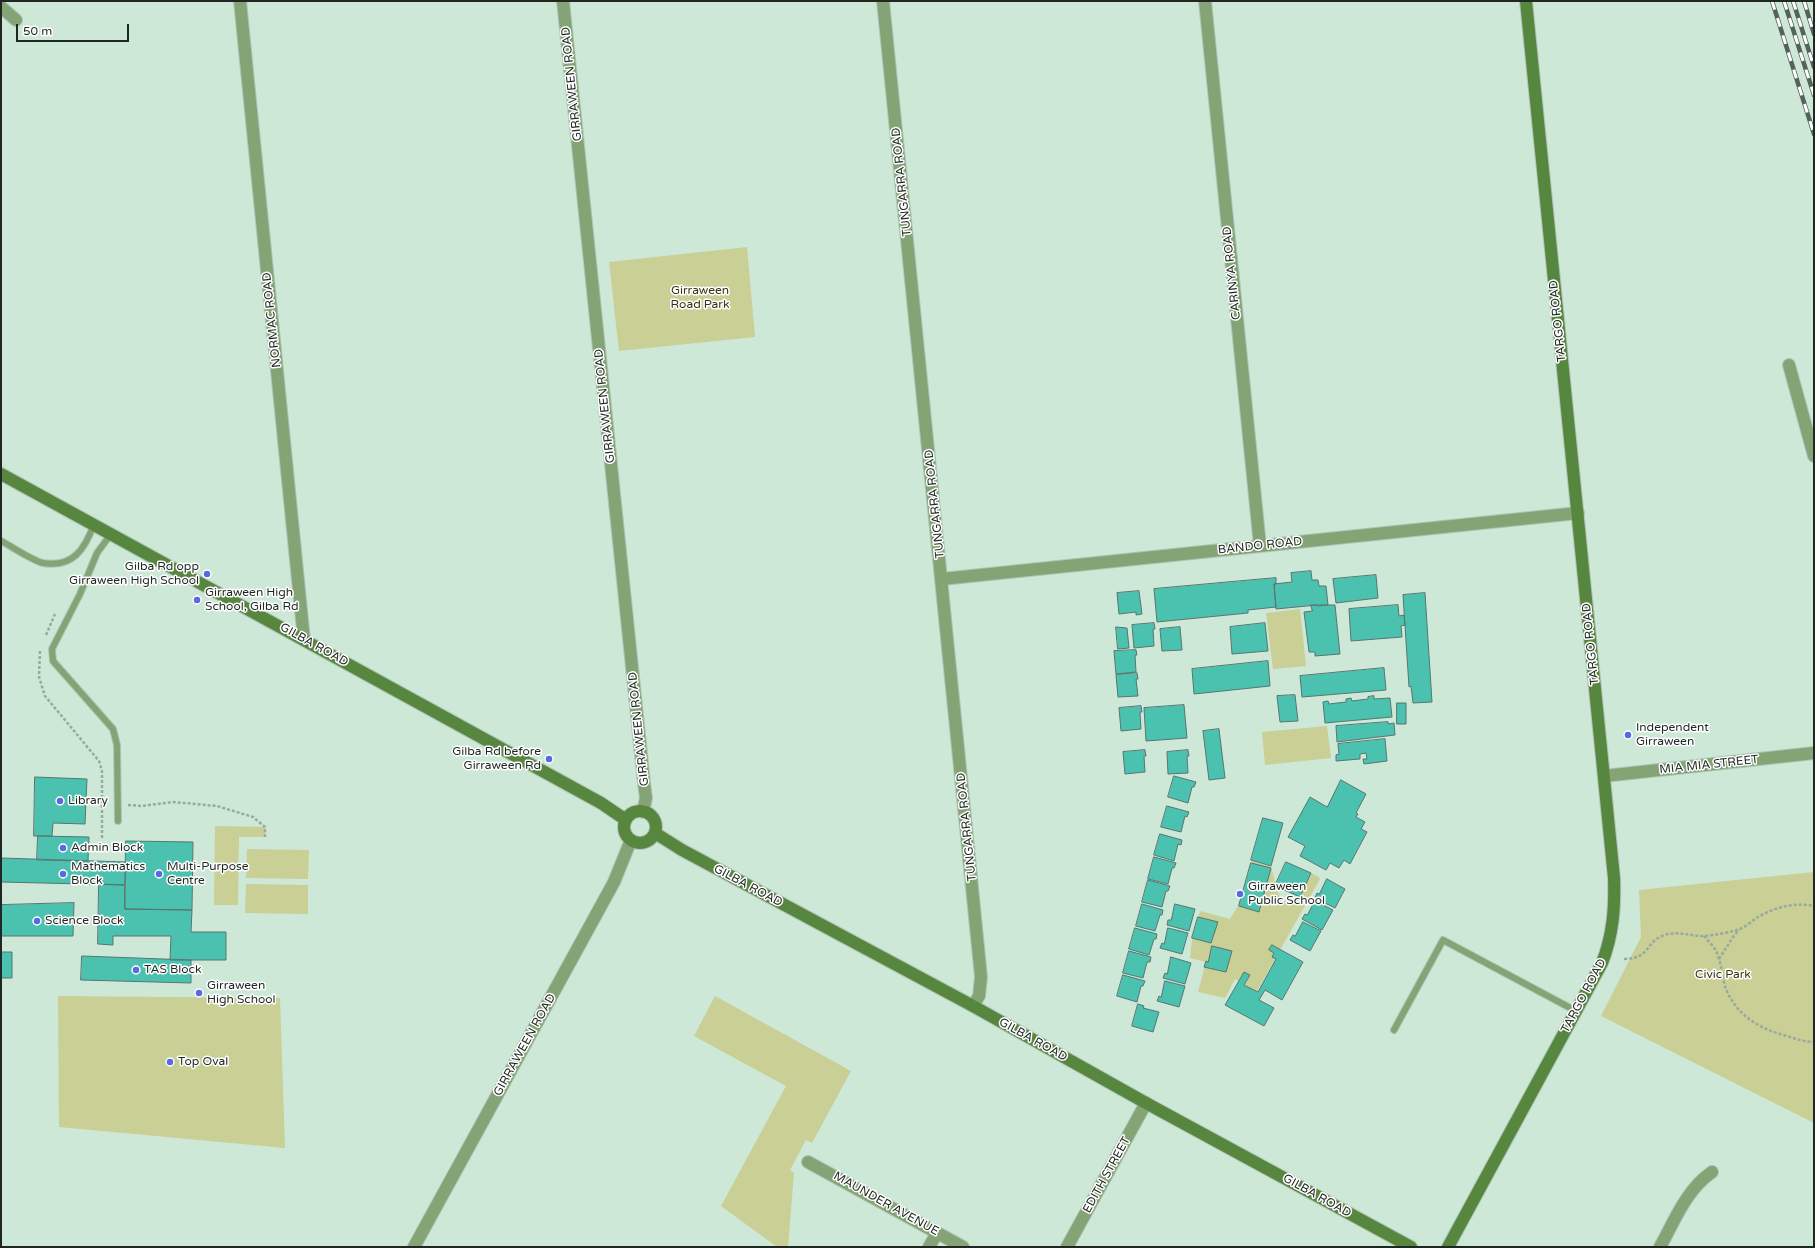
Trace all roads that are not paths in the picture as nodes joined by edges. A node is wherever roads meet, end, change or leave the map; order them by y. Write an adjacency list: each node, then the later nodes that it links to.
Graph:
1 (240, 1): 17 (street, NORMAC ROAD)
2 (563, 1): 20 (street, GIRRAWEEN ROAD)
3 (884, 1): 16 (street, TUNGARRA ROAD)
4 (1205, 1): 15 (street, CARINYA ROAD)
5 (1526, 1): 11 (street, TARGO ROAD)
6 (1, 7): 7 (street)
7 (16, 20)
8 (1789, 365): 9 (street)
9 (1814, 456)
10 (1, 474): 12 (street, GILBA ROAD)
11 (1578, 514): 15 (street, BANDO ROAD); 19 (street, TARGO ROAD)
12 (94, 524): 13 (street, GILBA ROAD); 14 (lane)
13 (111, 534): 17 (street, GILBA ROAD); 22 (lane)
14 (1, 541)
15 (1260, 546): 16 (street, BANDO ROAD)
16 (942, 579): 25 (street, TUNGARRA ROAD)
17 (304, 640): 21 (street, GILBA ROAD)
18 (1814, 754): 19 (street, MIA MIA STREET)
19 (1604, 776): 26 (street, TARGO ROAD)
20 (644, 812): 21 (street); 23 (street)
21 (626, 820): 24 (street)
22 (118, 821)
23 (655, 833): 24 (street); 25 (street, GILBA ROAD)
24 (631, 840): 32 (street, GIRRAWEEN ROAD)
25 (973, 1006): 28 (street, GILBA ROAD)
26 (1576, 1011): 27 (lane); 37 (street, TARGO ROAD)
27 (1394, 1030)
28 (1146, 1103): 35 (street, EDITH STREET); 36 (street, GILBA ROAD)
29 (808, 1162): 31 (street, MAUNDER AVENUE)
30 (1712, 1172): 38 (street)
31 (937, 1233): 33 (street); 34 (street, MAUNDER AVENUE)
32 (414, 1247)
33 (929, 1247)
34 (963, 1247)
35 (1067, 1247)
36 (1411, 1247)
37 (1448, 1247)
38 (1660, 1247)

